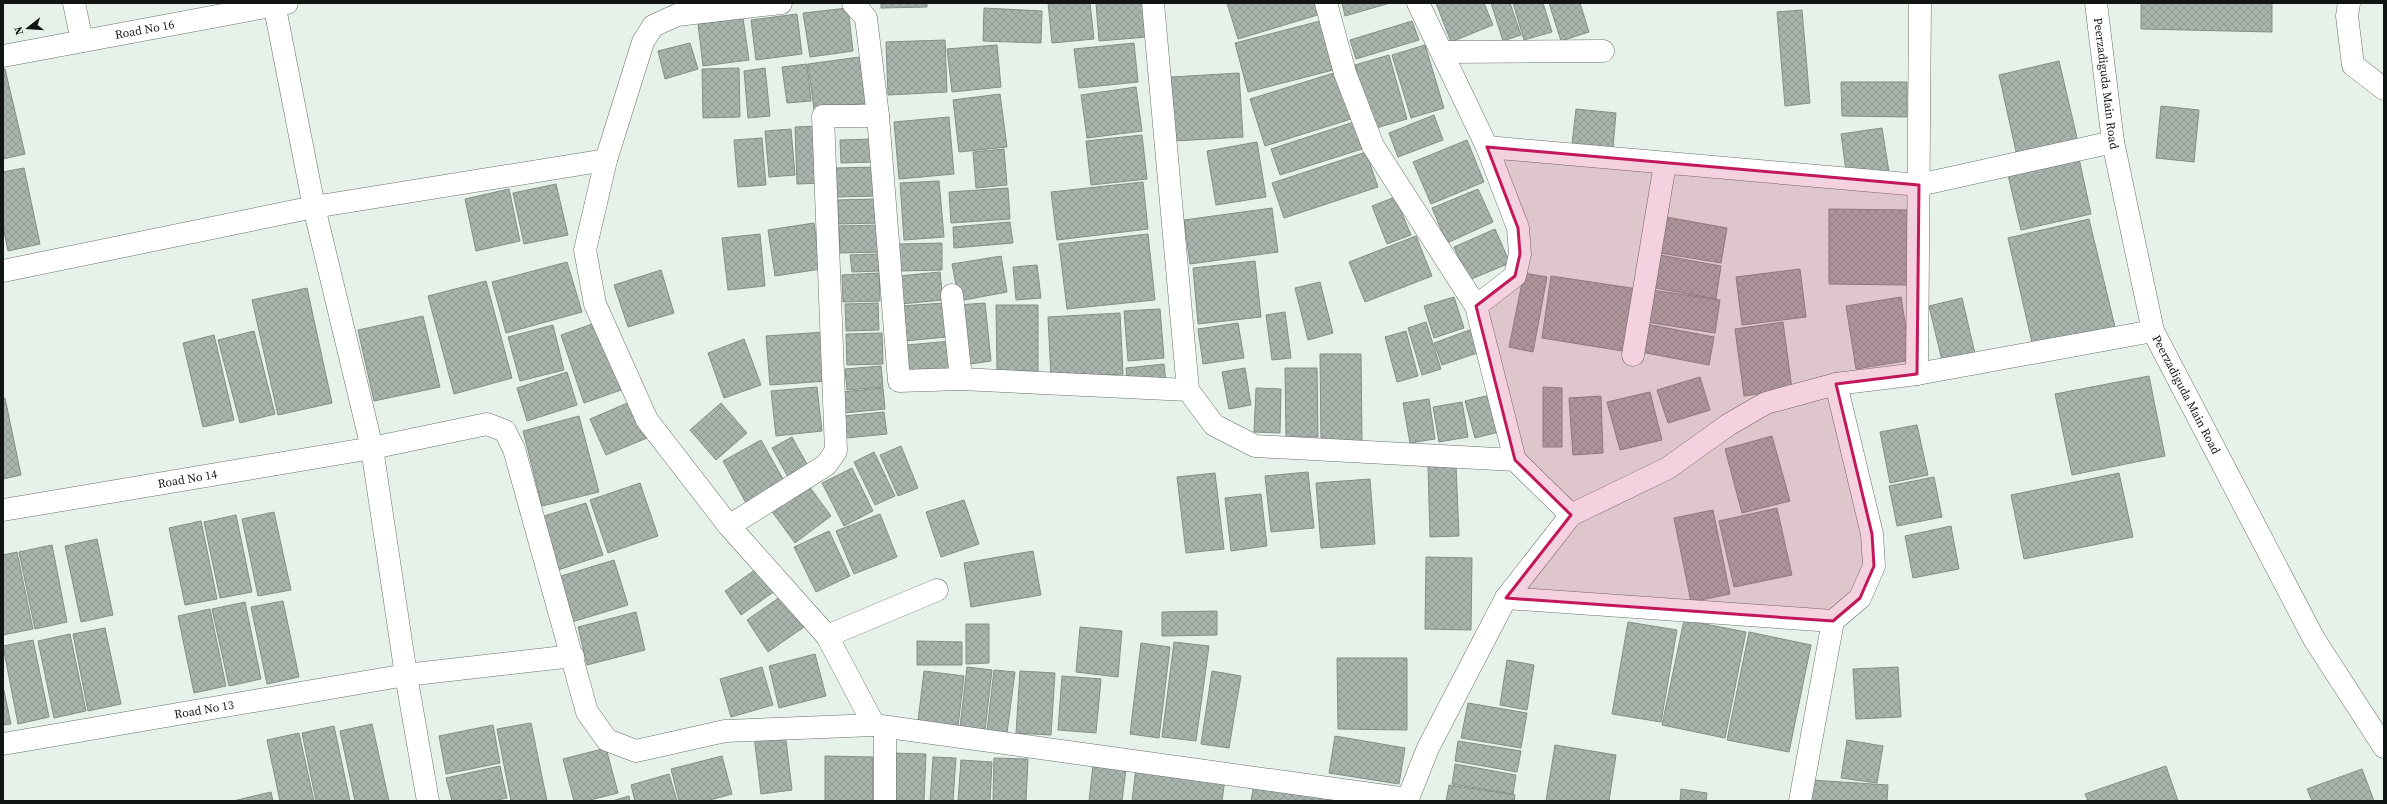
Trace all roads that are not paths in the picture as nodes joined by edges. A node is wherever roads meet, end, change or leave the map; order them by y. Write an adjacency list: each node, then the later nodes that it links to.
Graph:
1 (74, 3): 12 (street)
2 (781, 3): 11 (street)
3 (853, 3): 17 (street)
4 (1154, 3): 32 (street)
5 (1326, 3): 26 (street)
6 (1418, 3): 14 (street)
7 (1920, 3): 22 (street)
8 (2096, 3): 18 (street, Peerzadiguda Main Road)
9 (2348, 3): 16 (street)
10 (278, 4): 12 (street, Road No 16); 23 (street)
11 (739, 5): 20 (street)
12 (82, 41): 15 (street, Road No 16)
13 (1604, 51): 14 (street)
14 (1443, 52): 19 (street)
15 (3, 56)
16 (2384, 89)
17 (878, 116): 30 (street); 37 (street)
18 (2113, 142): 22 (street); 27 (street, Peerzadiguda Main Road)
19 (1487, 147): 21 (street); 26 (street)
20 (606, 160): 23 (street); 37 (street)
21 (1665, 164): 22 (street); 28 (street)
22 (1919, 185): 29 (street)
23 (314, 207): 24 (street); 33 (street)
24 (3, 271)
25 (952, 295): 30 (street)
26 (1476, 306): 34 (street)
27 (2153, 332): 29 (street); 46 (street, Peerzadiguda Main Road)
28 (1633, 355)
29 (1917, 374): 31 (street)
30 (961, 379): 32 (street)
31 (1836, 384): 36 (street); 40 (street)
32 (1188, 390): 34 (street)
33 (372, 448): 35 (street, Road No 14); 42 (street, Road No 14); 43 (street)
34 (1515, 460): 36 (street)
35 (3, 510)
36 (1571, 515): 39 (street)
37 (730, 526): 41 (street)
38 (937, 590): 41 (street)
39 (1506, 598): 40 (street); 47 (street)
40 (1833, 621): 50 (street)
41 (827, 636): 44 (street)
42 (573, 656): 43 (street, Road No 13); 44 (street, Road No 14)
43 (406, 675): 45 (street, Road No 13); 48 (street)
44 (880, 726): 47 (street, Road No 14); 49 (street)
45 (3, 744)
46 (2384, 747)
47 (1407, 800)
48 (428, 801)
49 (885, 801)
50 (1800, 801)

